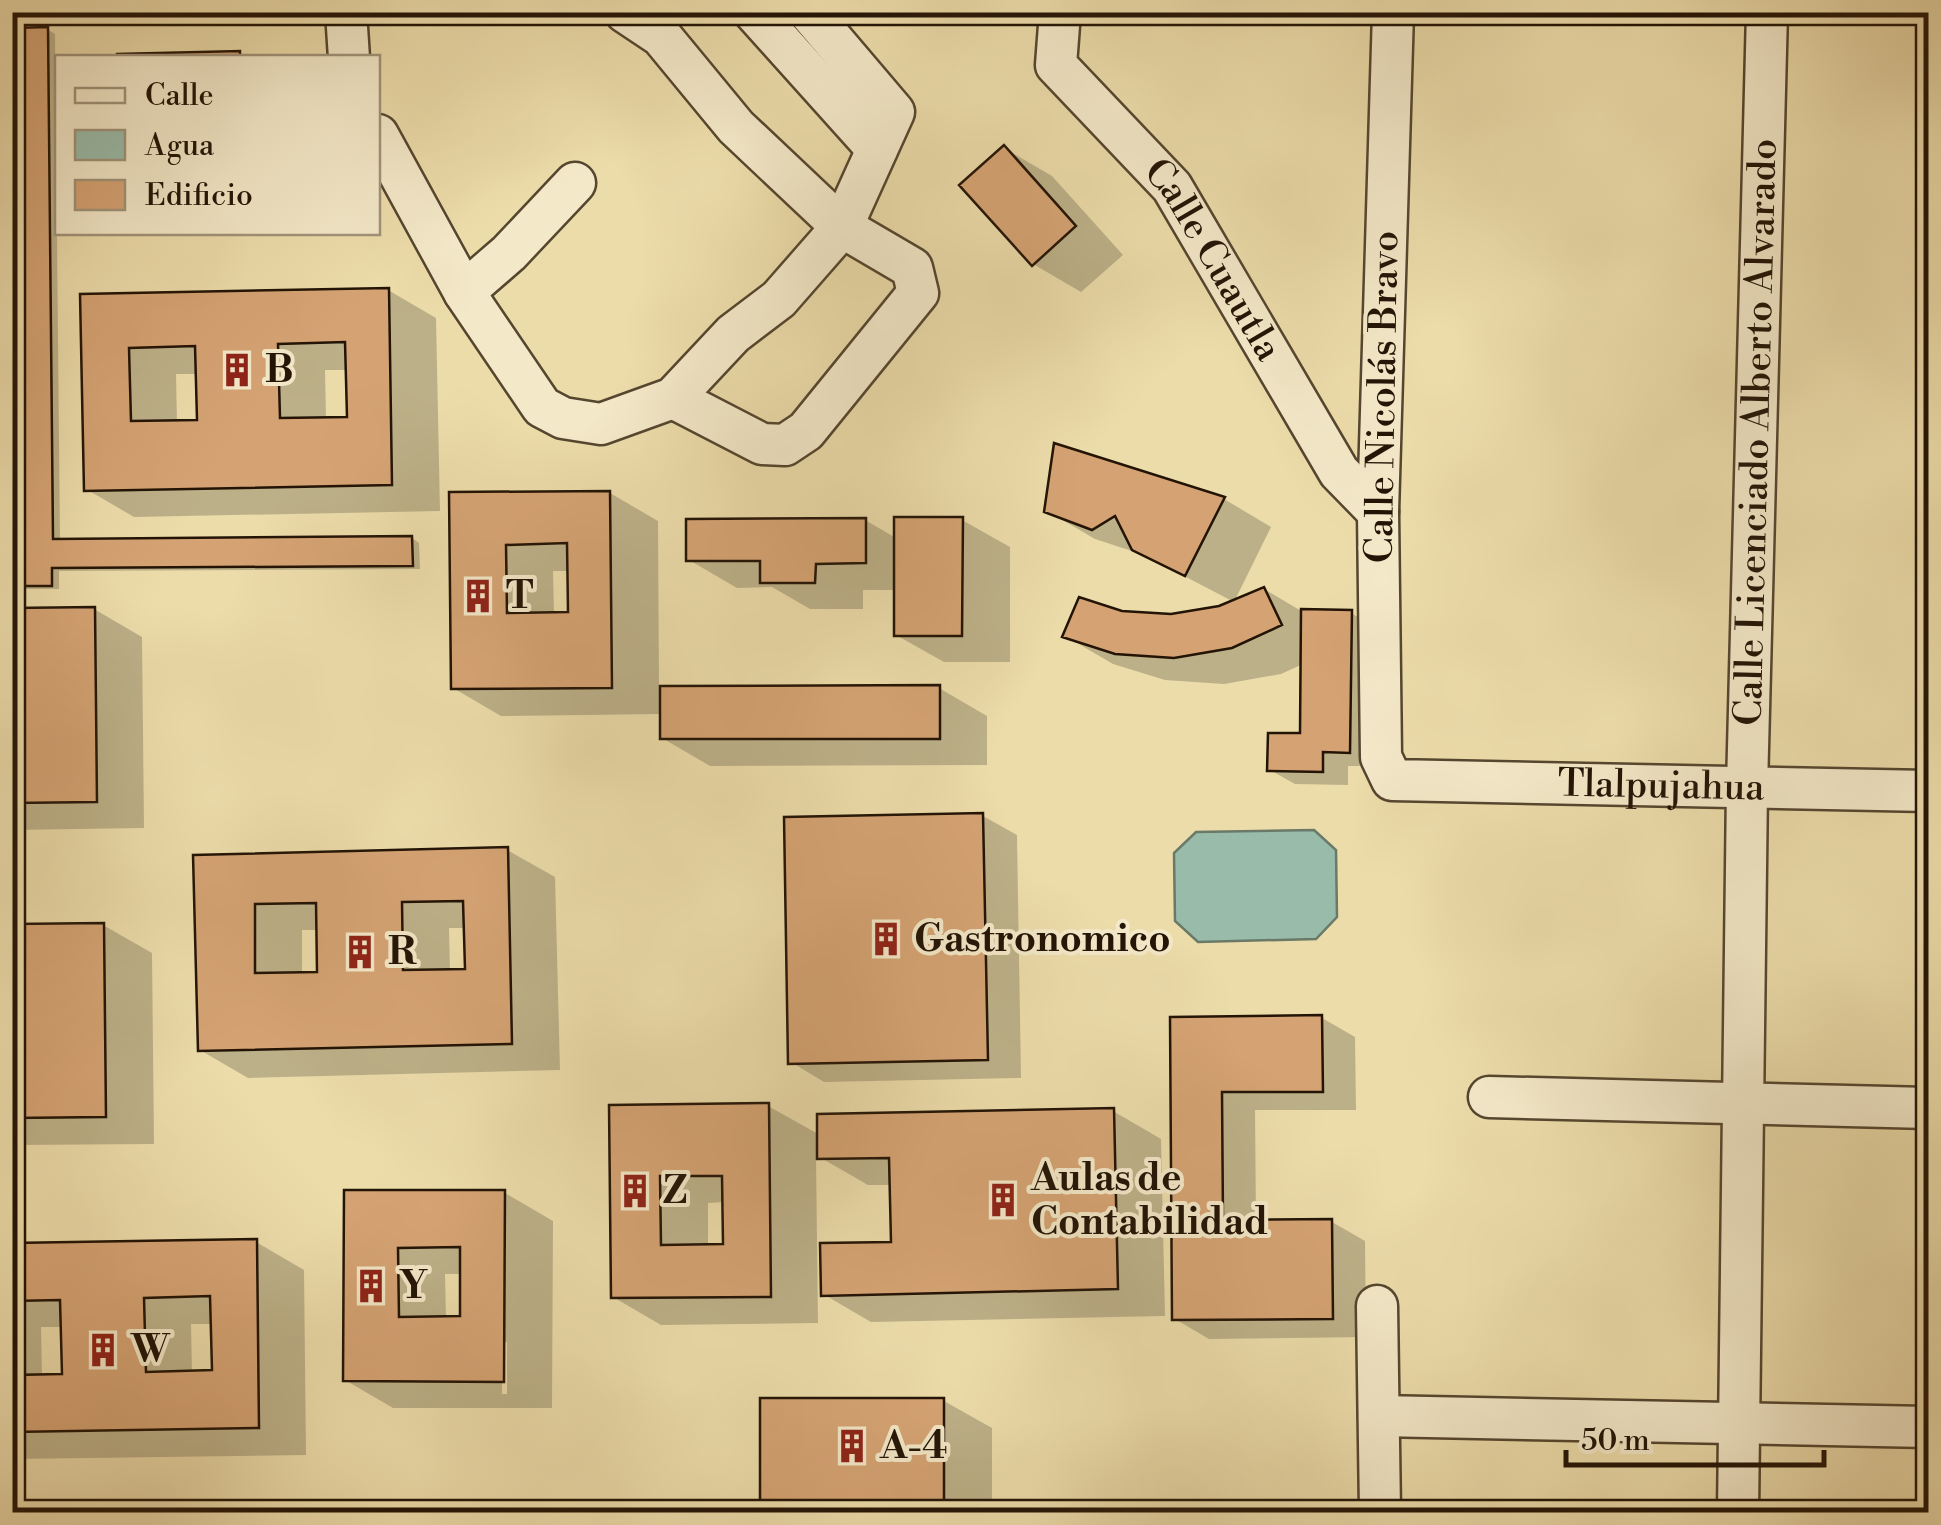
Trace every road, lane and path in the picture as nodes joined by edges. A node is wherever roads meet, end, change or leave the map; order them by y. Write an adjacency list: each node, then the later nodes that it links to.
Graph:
1 (346, 12): 8 (street)
2 (624, 12): 12 (street)
3 (754, 12): 10 (street)
4 (808, 12): 10 (street)
5 (1060, 12): 15 (street, Calle Cuautla)
6 (1392, 12): 15 (street, Calle Nicolás Bravo)
7 (1767, 12): 17 (street, Calle Licenciado Alberto Alvarado)
8 (349, 55)
9 (380, 139): 13 (street)
10 (876, 149): 12 (street)
11 (575, 183): 13 (street)
12 (842, 228): 14 (street); 14 (street)
13 (464, 292): 14 (street)
14 (673, 398)
15 (1378, 512): 16 (street, Calle Nicolás Bravo)
16 (1392, 780): 17 (street, Tlalpujahua)
17 (1747, 787): 18 (street, Tlalpujahua); 20 (street, Calle Licenciado Alberto Alvarado)
18 (1928, 791)
19 (1489, 1097): 20 (street)
20 (1745, 1103): 21 (street); 24 (street, Calle Licenciado Alberto Alvarado)
21 (1928, 1108)
22 (1377, 1306): 23 (street)
23 (1379, 1416): 24 (street); 26 (street)
24 (1740, 1424): 25 (street); 27 (street, Calle Licenciado Alberto Alvarado)
25 (1928, 1427)
26 (1380, 1512)
27 (1738, 1512)

